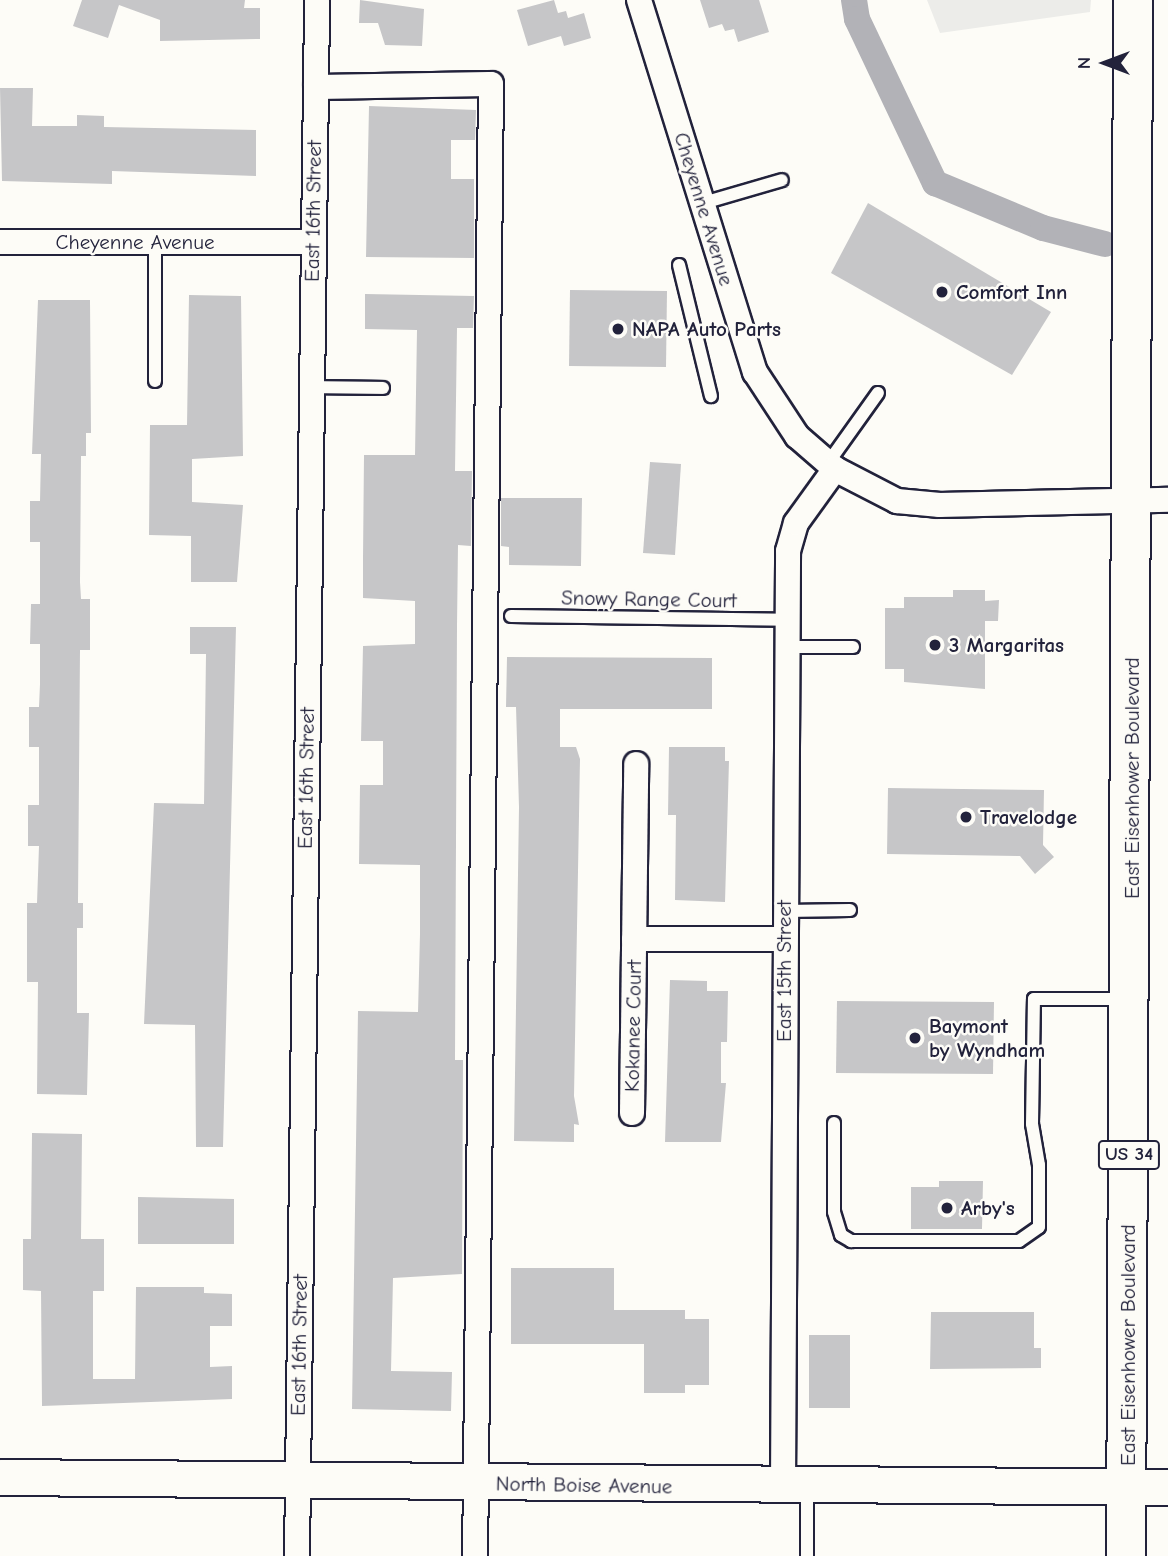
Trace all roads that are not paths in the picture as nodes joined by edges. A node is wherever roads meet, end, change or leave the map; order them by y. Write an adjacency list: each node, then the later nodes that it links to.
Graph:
1 (317, 0): 4 (street, East 16th Street)
2 (639, 0): 6 (street, Cheyenne Avenue)
3 (1133, 0): 17 (highway, East Eisenhower Boulevard / US 34)
4 (316, 87): 9 (street, East 16th Street); 32 (street)
5 (782, 180): 6 (lane)
6 (703, 203): 16 (street, Cheyenne Avenue)
7 (0, 242): 8 (street, Cheyenne Avenue)
8 (155, 242): 9 (street, Cheyenne Avenue); 11 (lane)
9 (312, 242): 12 (street, East 16th Street)
10 (679, 265): 15 (lane)
11 (155, 381)
12 (310, 387): 13 (lane); 31 (street, East 16th Street)
13 (383, 388)
14 (878, 393): 16 (lane)
15 (711, 396)
16 (832, 466): 17 (street, Cheyenne Avenue); 19 (street, East 15th Street)
17 (1151, 500): 27 (highway, East Eisenhower Boulevard / US 34)
18 (511, 616): 19 (lane, Snowy Range Court)
19 (786, 620): 20 (street, East 15th Street)
20 (786, 647): 21 (lane); 24 (street, East 15th Street)
21 (853, 647)
22 (636, 764): 25 (street, Kokanee Court)
23 (850, 910): 24 (lane)
24 (785, 911): 26 (street, East 15th Street)
25 (634, 939): 26 (street, Kokanee Court); 28 (street, Kokanee Court)
26 (785, 939): 34 (street, East 15th Street)
27 (1130, 999): 29 (lane); 33 (highway, East Eisenhower Boulevard / US 34)
28 (632, 1113)
29 (834, 1123)
30 (0, 1477): 31 (street, North Boise Avenue)
31 (298, 1481): 32 (street, North Boise Avenue); 36 (street, East 16th Street)
32 (475, 1483): 34 (street, North Boise Avenue); 37 (street)
33 (1126, 1485): 34 (street, North Boise Avenue); 35 (street, North Boise Avenue); 39 (highway, East Eisenhower Boulevard / US 34)
34 (795, 1487): 38 (lane)
35 (1168, 1487)
36 (297, 1556)
37 (475, 1556)
38 (807, 1556)
39 (1126, 1556)

